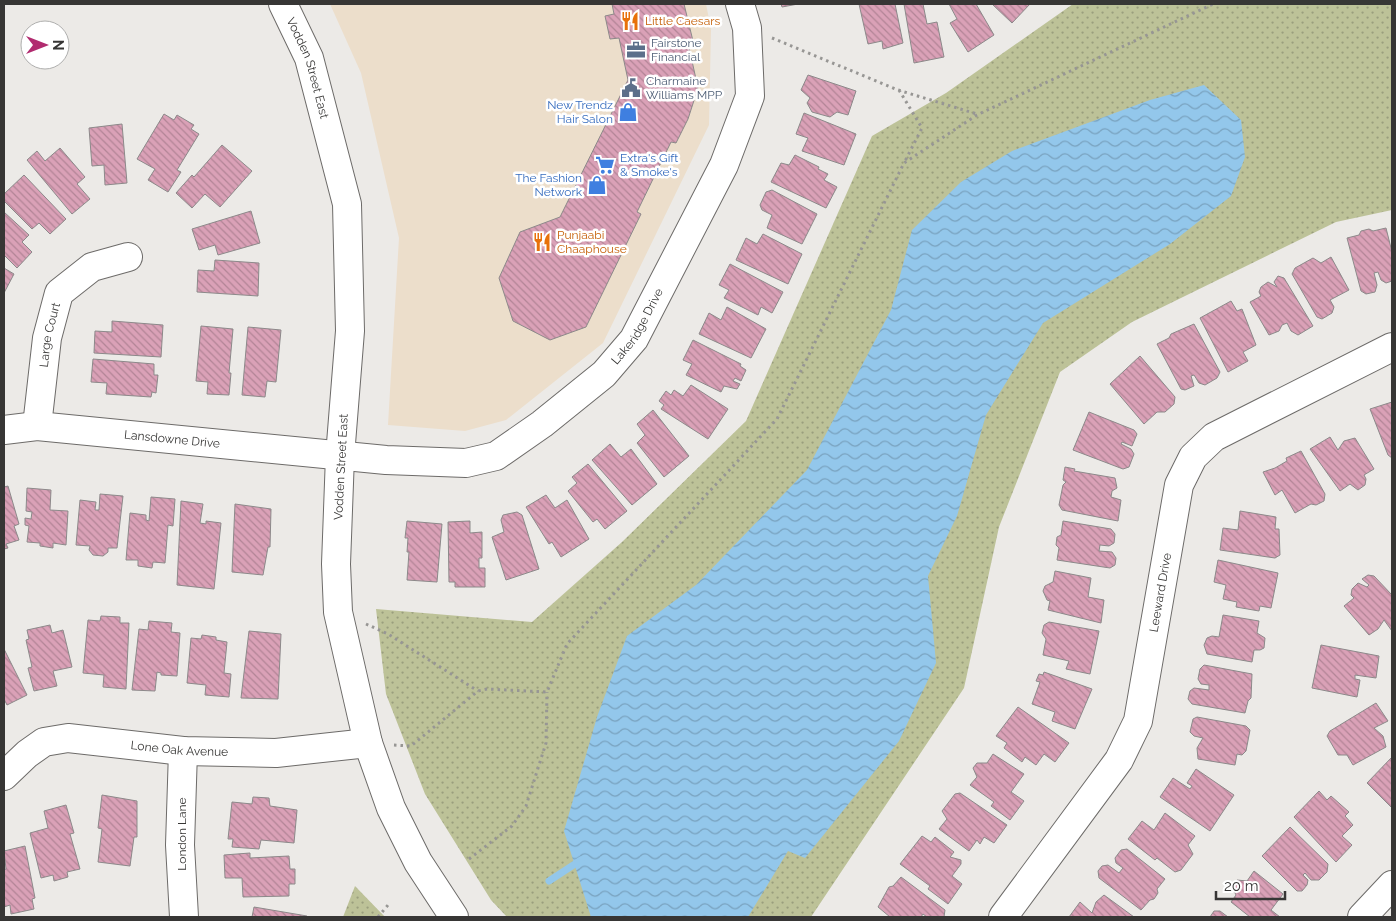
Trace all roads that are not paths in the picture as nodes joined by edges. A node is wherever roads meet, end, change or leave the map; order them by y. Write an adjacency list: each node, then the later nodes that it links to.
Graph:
1 (283, 4): 7 (street, Vodden Street East)
2 (744, 16): 7 (street, Lakeridge Drive)
3 (128, 256): 5 (street, Large Court)
4 (1392, 347): 14 (street, Leeward Drive)
5 (37, 426): 6 (street, Lansdowne Drive); 7 (street, Lansdowne Drive)
6 (4, 430)
7 (340, 456): 8 (street, Vodden Street East)
8 (368, 743): 9 (street, Lone Oak Avenue); 13 (street, Vodden Street East)
9 (183, 751): 10 (street, Lone Oak Avenue); 12 (street, London Lane)
10 (4, 776)
11 (1392, 885): 15 (street)
12 (184, 917)
13 (454, 917)
14 (1003, 917)
15 (1362, 917)

